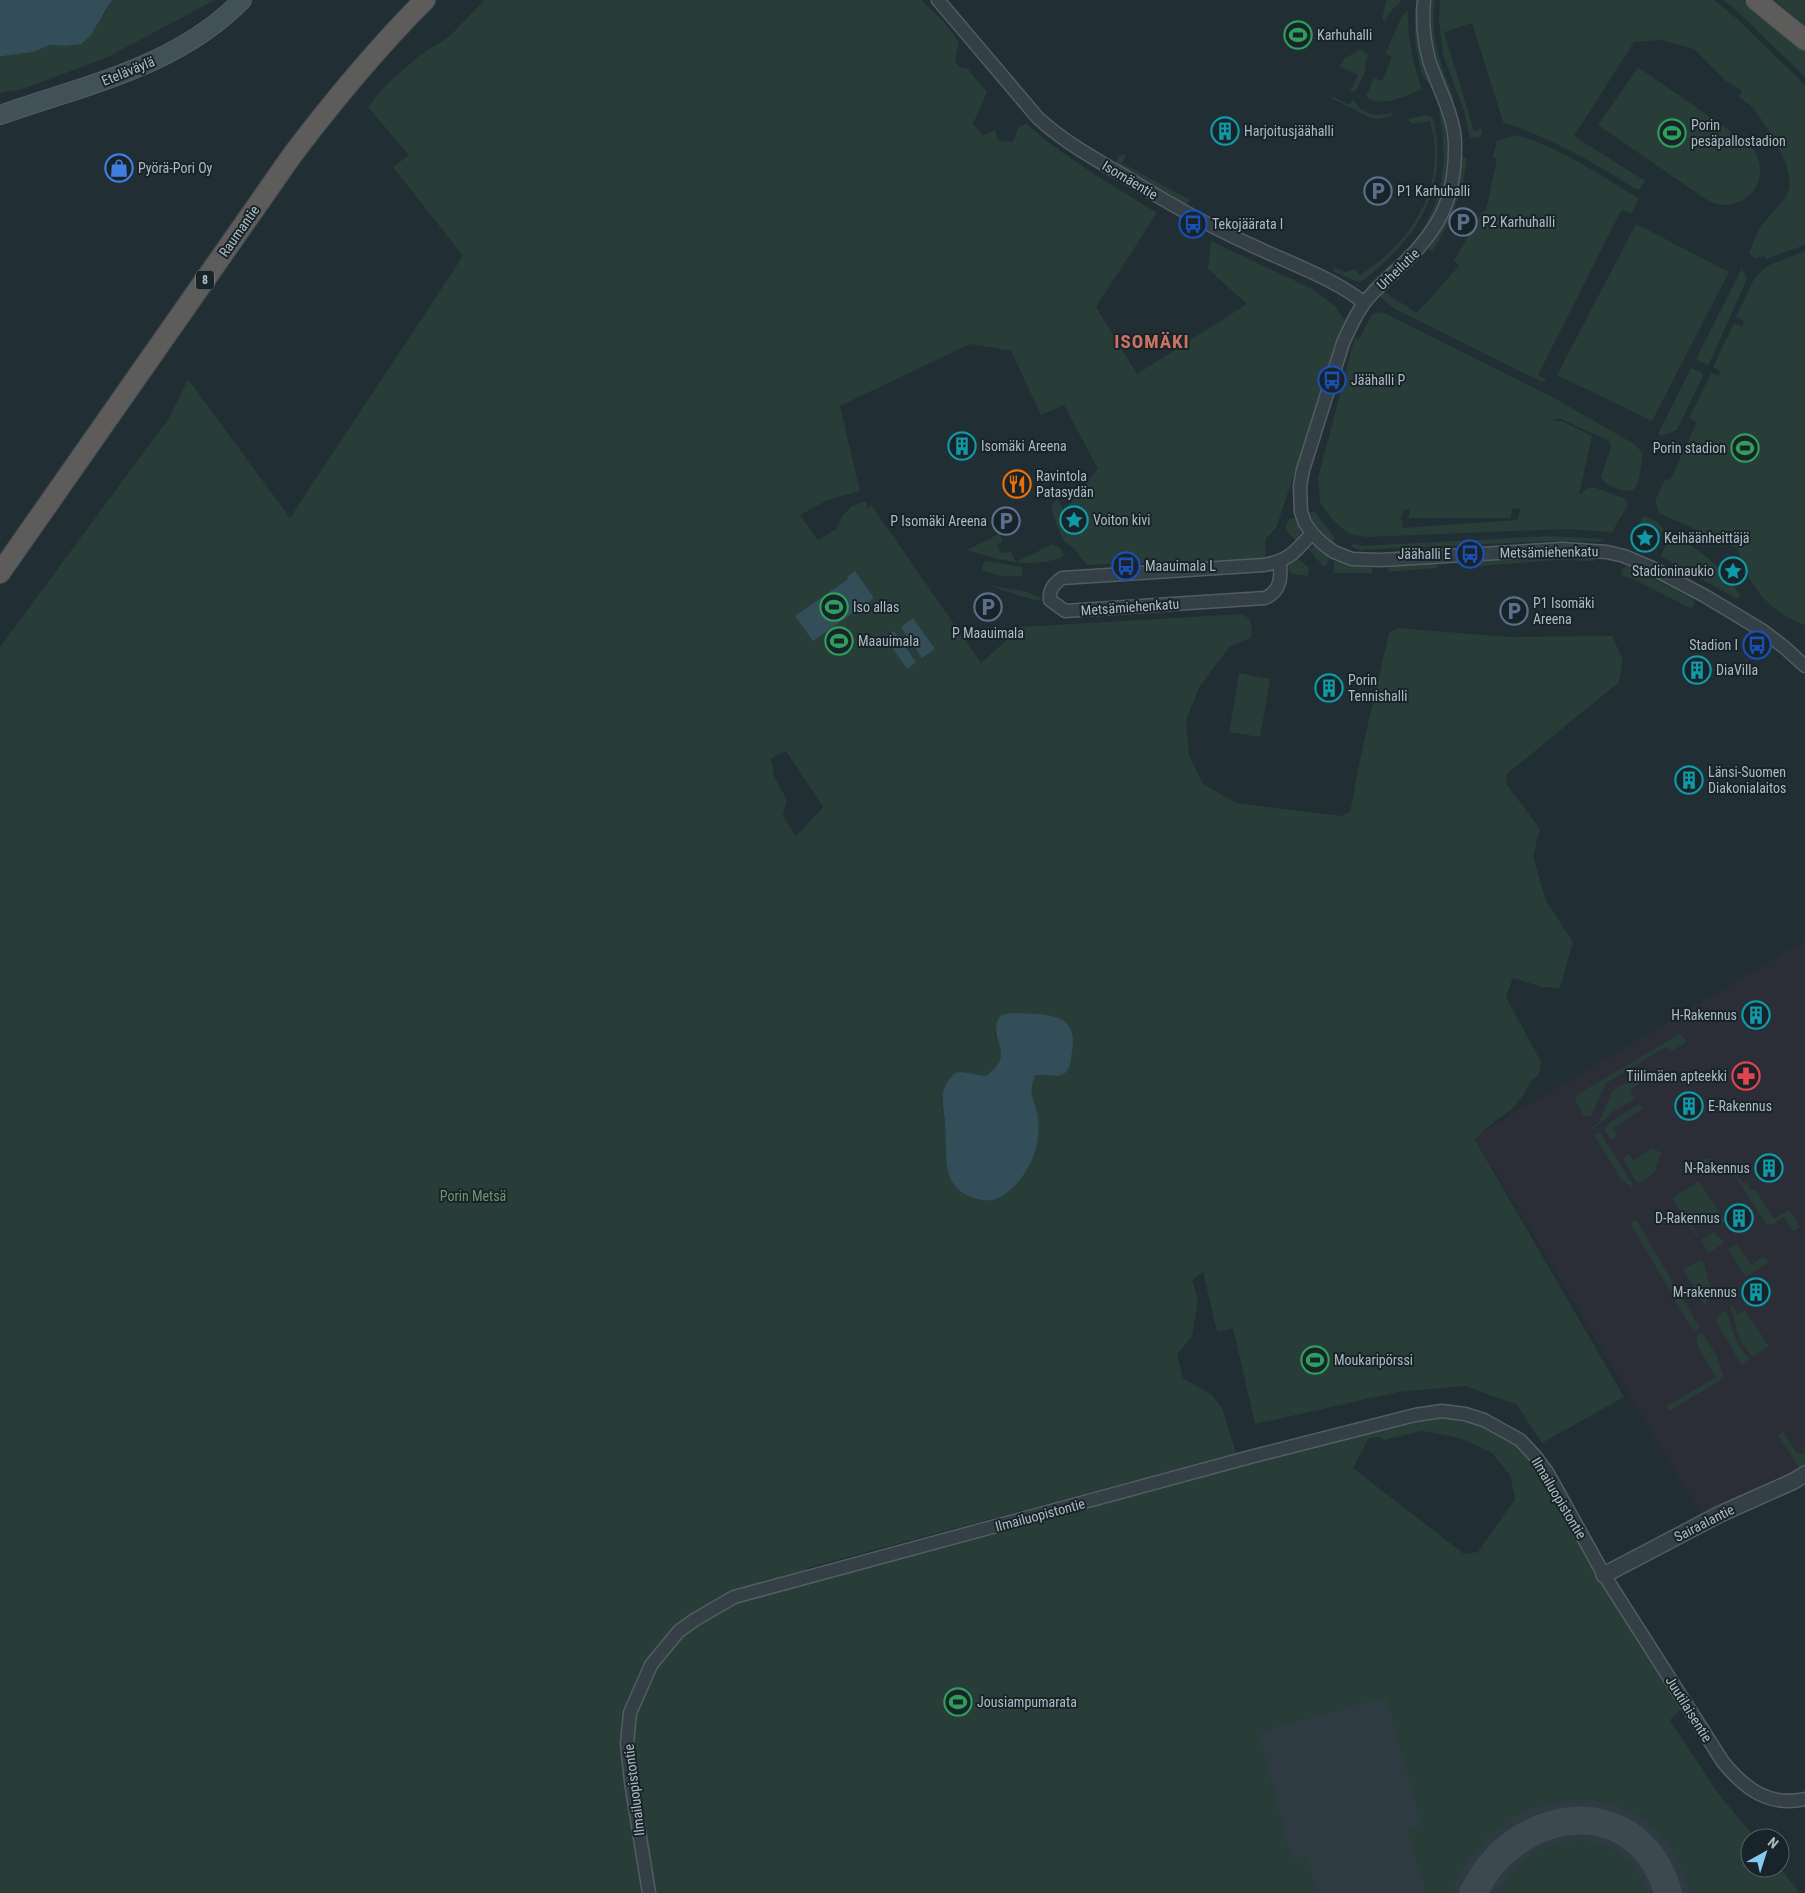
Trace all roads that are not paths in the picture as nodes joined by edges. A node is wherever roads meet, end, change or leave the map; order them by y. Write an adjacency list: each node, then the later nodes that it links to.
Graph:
1 (242, 0): 7 (main road, Eteläväylä)
2 (425, 0): 11 (highway, Raumantie / 8)
3 (938, 0): 8 (street, Isomäentie)
4 (1424, 0): 8 (street, Urheilutie)
5 (1756, 0): 6 (highway)
6 (1805, 40)
7 (0, 115)
8 (1364, 303): 9 (street, Urheilutie)
9 (1312, 533): 10 (street, Metsämiehenkatu); 12 (street, Metsämiehenkatu)
10 (1280, 562): 10 (street, Metsämiehenkatu)
11 (0, 573)
12 (1805, 666)
13 (1805, 1474): 14 (street, Sairaalantie)
14 (1604, 1575): 15 (street, Juutilaisentie); 16 (street, Ilmailuopistontie)
15 (1805, 1799)
16 (649, 1893)

